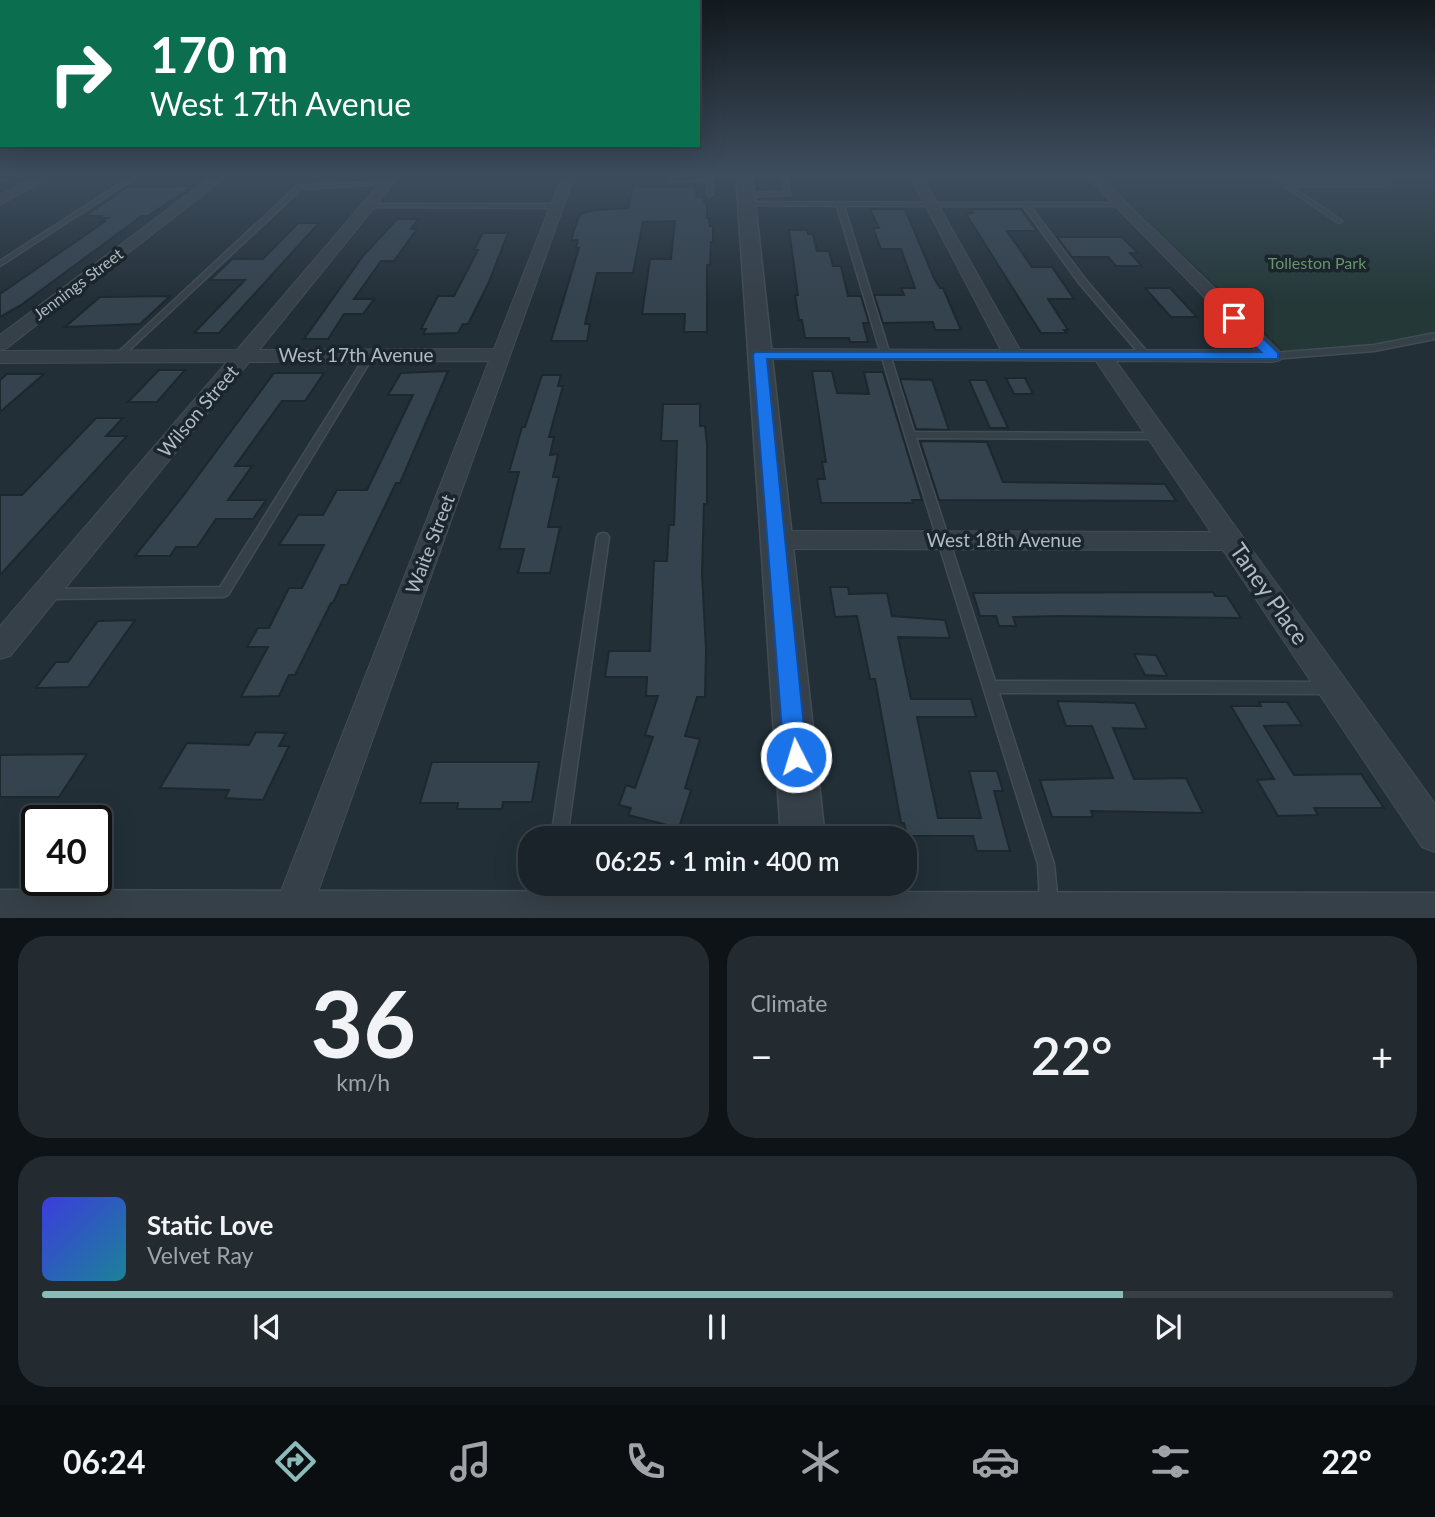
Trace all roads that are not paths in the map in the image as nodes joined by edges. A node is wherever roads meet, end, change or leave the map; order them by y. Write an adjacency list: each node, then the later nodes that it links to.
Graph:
1 (72, 217): 13 (lane)
2 (167, 217): 15 (street, Jennings Street)
3 (267, 217): 22 (lane)
4 (359, 217): 16 (street, Wilson Street)
5 (553, 217): 18 (street, Waite Street)
6 (747, 217): 19 (street)
7 (844, 217): 20 (lane)
8 (937, 217): 21 (street)
9 (1035, 217): 24 (lane)
10 (1132, 217): 25 (street)
11 (1333, 217): 12 (lane)
12 (1339, 221)
13 (0, 264)
14 (1435, 336): 25 (lane)
15 (0, 344)
16 (245, 355): 17 (street, West 17th Avenue); 22 (street, West 17th Avenue); 33 (street, Wilson Street)
17 (370, 355): 18 (street, West 17th Avenue); 33 (lane)
18 (501, 355): 43 (street, Waite Street)
19 (760, 355): 20 (street); 30 (street)
20 (886, 355): 21 (street); 27 (lane)
21 (1013, 355): 23 (street)
22 (118, 356): 26 (street, West 17th Avenue)
23 (1102, 356): 24 (street); 28 (street, Taney Place)
24 (1146, 356): 25 (street)
25 (1273, 356)
26 (0, 357)
27 (910, 435): 28 (lane); 31 (lane)
28 (1158, 436): 32 (street, Taney Place)
29 (603, 537): 37 (lane)
30 (776, 540): 31 (street, West 18th Avenue); 38 (street)
31 (944, 540): 32 (street, West 18th Avenue); 35 (lane)
32 (1232, 541): 36 (street, Taney Place)
33 (45, 594): 34 (street, Wilson Street)
34 (0, 648)
35 (990, 687): 36 (lane); 44 (lane)
36 (1334, 688): 39 (street, Taney Place)
37 (561, 826)
38 (802, 826)
39 (1435, 834)
40 (550, 899): 41 (street); 43 (street)
41 (808, 905): 44 (street)
42 (0, 914): 43 (street)
43 (291, 914)
44 (1050, 917): 45 (street)
45 (1435, 917)

